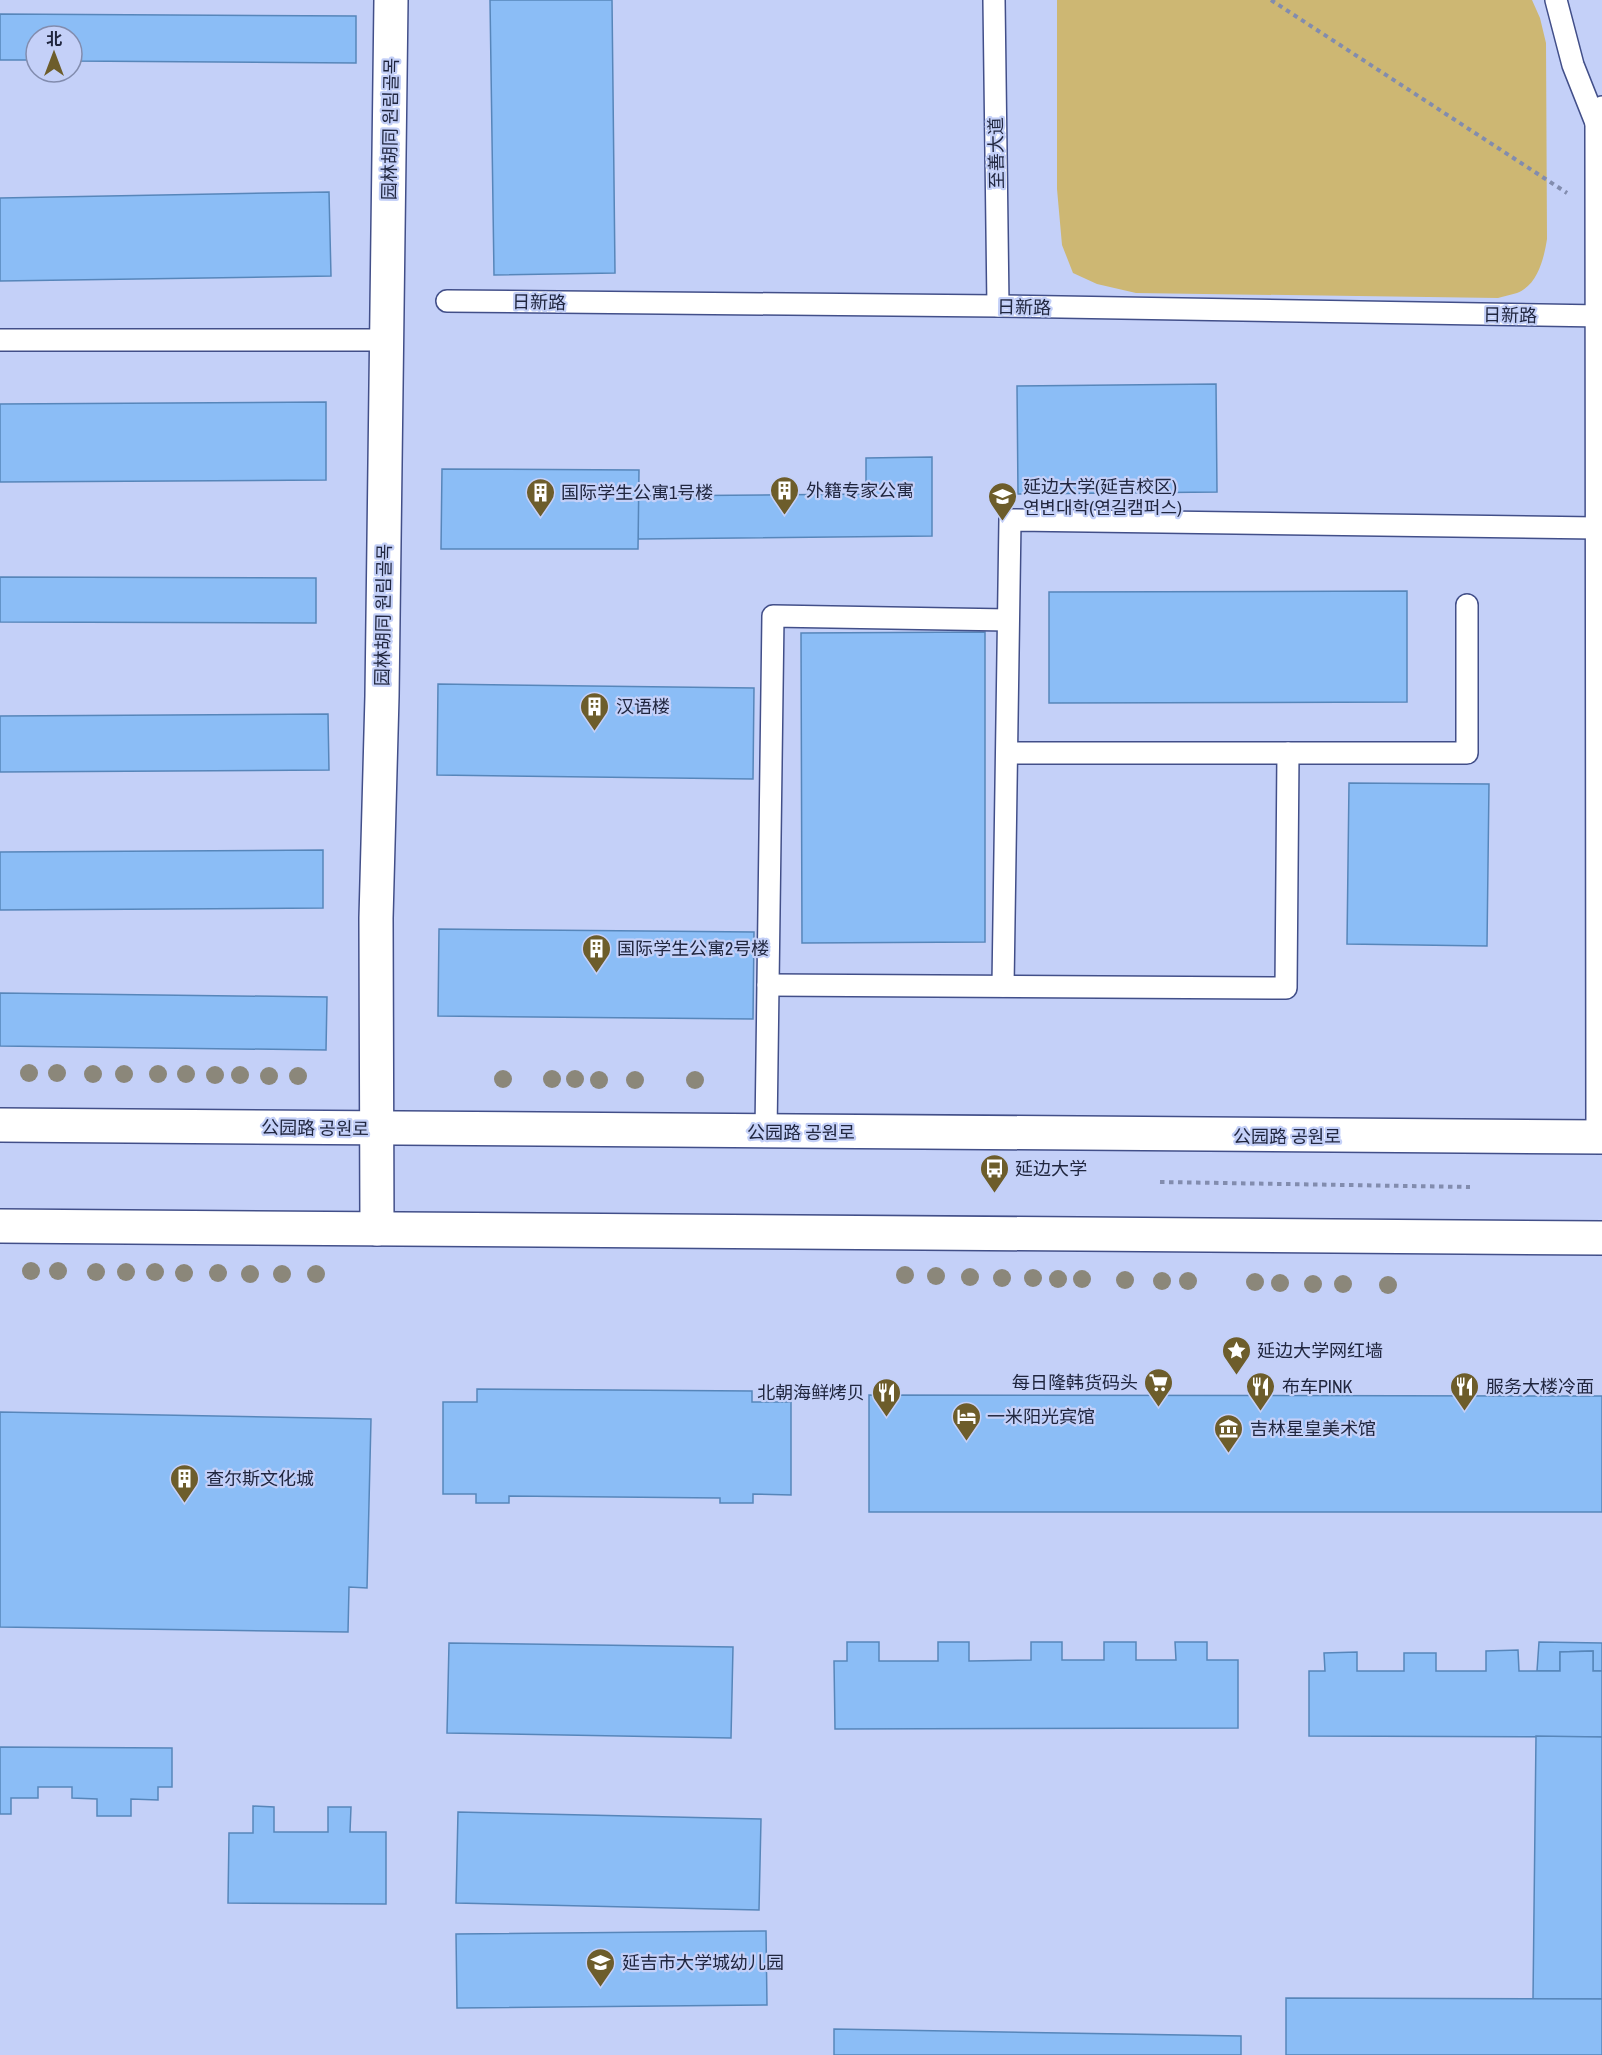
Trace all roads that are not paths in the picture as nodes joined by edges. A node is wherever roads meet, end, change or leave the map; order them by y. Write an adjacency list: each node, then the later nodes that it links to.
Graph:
1 (391, 0): 9 (main road, 园林胡同 원림골목)
2 (994, 0): 6 (lane, 至善大道)
3 (1556, 0): 4 (lane)
4 (1599, 115): 7 (lane)
5 (447, 301): 6 (lane, 日新路)
6 (999, 306): 7 (lane, 日新路)
7 (1599, 316): 10 (lane)
8 (0, 340): 9 (lane)
9 (387, 340): 18 (main road, 园林胡同 원림골목)
10 (1596, 528): 12 (lane); 20 (lane)
11 (1467, 605): 14 (lane)
12 (1008, 620): 13 (lane); 15 (lane)
13 (1007, 753): 14 (lane); 16 (lane)
14 (1288, 753): 16 (lane)
15 (768, 985): 16 (lane); 19 (lane)
16 (1003, 986)
17 (0, 1125): 18 (main road, 公园路 공원로)
18 (377, 1129): 19 (main road, 公园路 공원로); 22 (main road, 园林胡同 원림골목)
19 (766, 1132): 20 (main road, 公园路 공원로)
20 (1599, 1137)
21 (0, 1226): 22 (main road)
22 (377, 1229): 23 (main road)
23 (1602, 1238)

